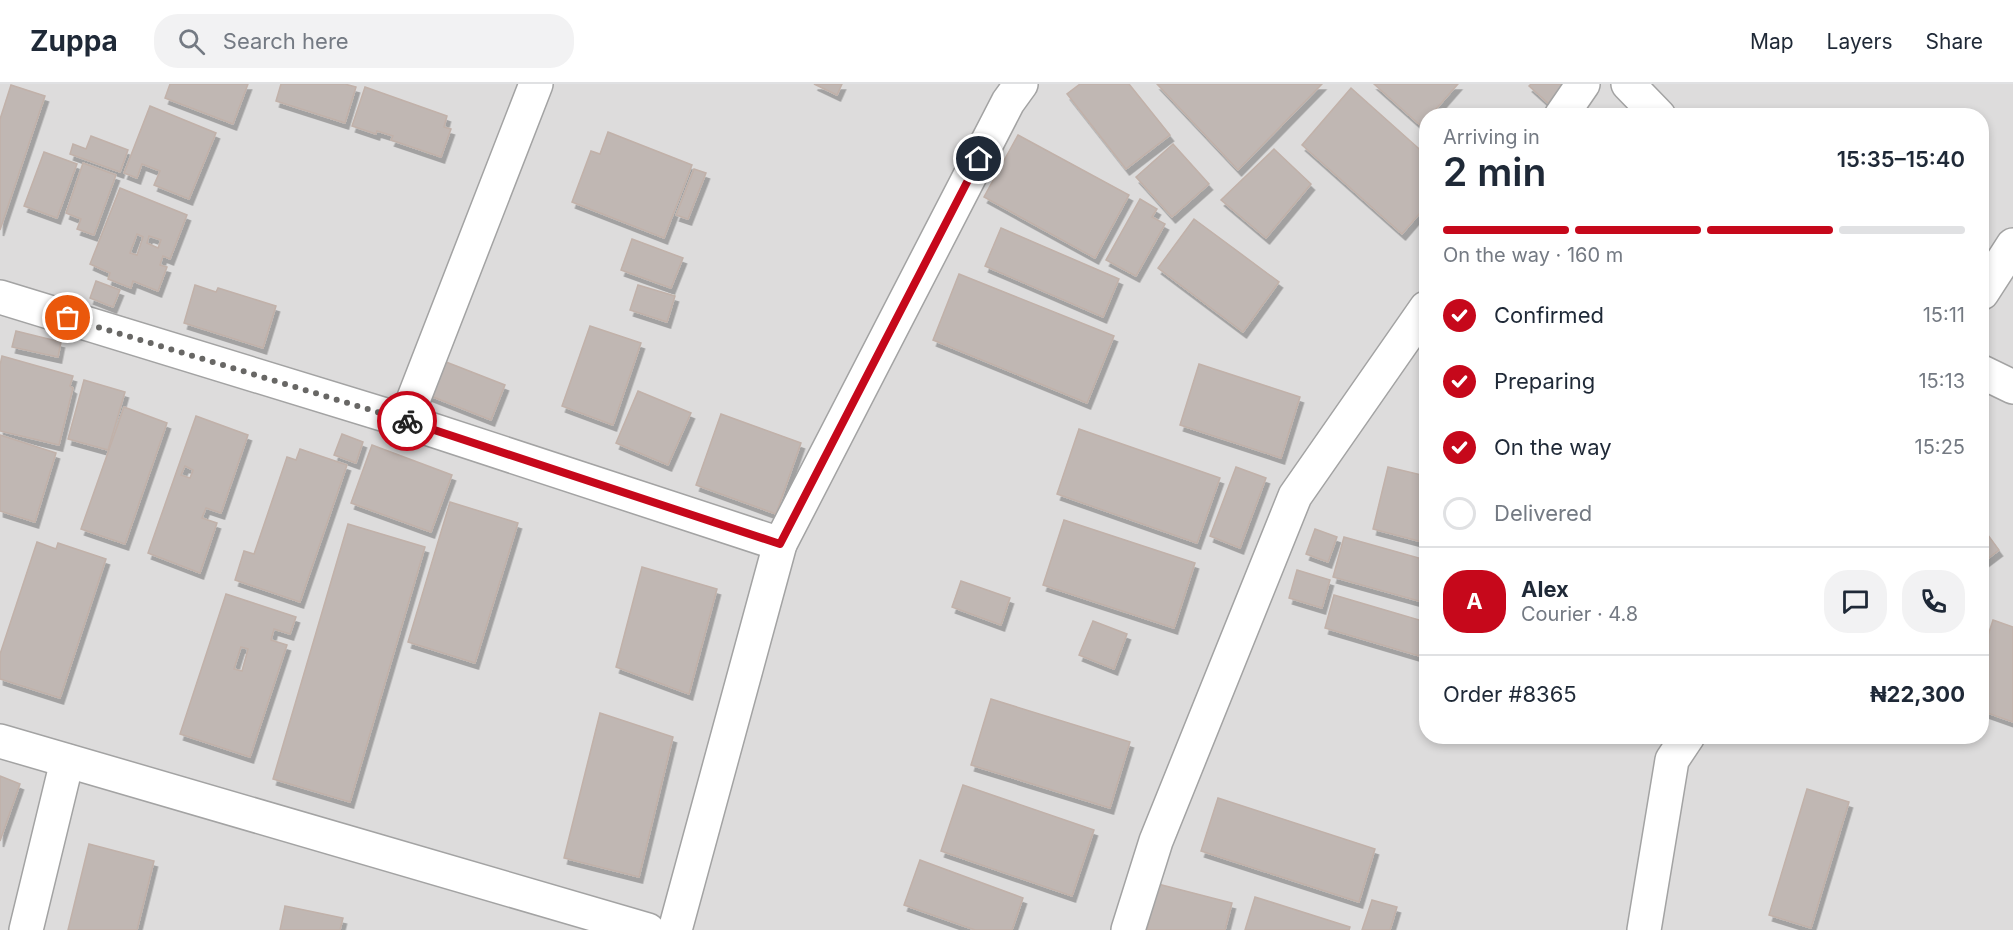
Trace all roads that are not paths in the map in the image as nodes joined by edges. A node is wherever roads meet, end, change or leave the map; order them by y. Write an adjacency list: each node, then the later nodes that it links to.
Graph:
1 (536, 84): 13 (street)
2 (1022, 84): 14 (street)
3 (1583, 84): 5 (street)
4 (1628, 84): 6 (street)
5 (1566, 108)
6 (1651, 108)
7 (2013, 245): 8 (street)
8 (1989, 282)
9 (0, 297): 13 (street)
10 (1419, 318): 21 (street)
11 (1989, 375): 12 (street)
12 (2013, 387)
13 (405, 421): 14 (street)
14 (780, 544): 20 (street)
15 (0, 741): 17 (street)
16 (1683, 744): 22 (street)
17 (67, 761): 18 (street); 19 (street)
18 (26, 930)
19 (648, 930)
20 (675, 930)
21 (1128, 930)
22 (1644, 930)

